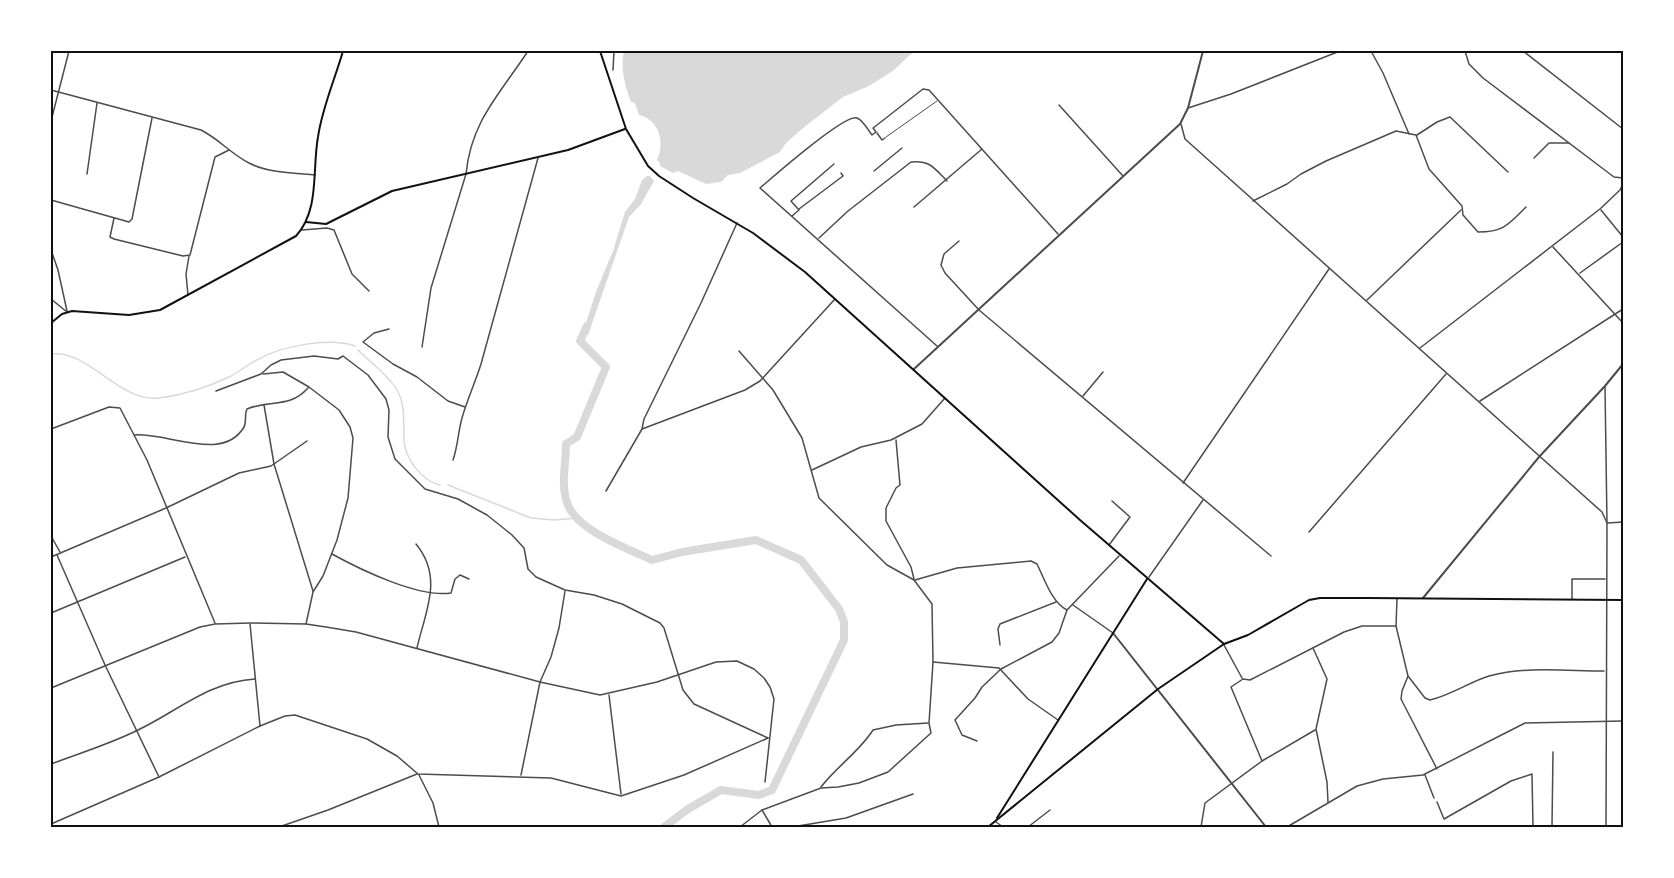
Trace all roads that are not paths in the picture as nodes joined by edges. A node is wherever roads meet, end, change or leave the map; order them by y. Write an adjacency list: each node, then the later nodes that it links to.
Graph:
1 (69, 51): 13 (street)
2 (344, 51): 39 (main road)
3 (528, 51): 38 (street)
4 (600, 51): 21 (main road)
5 (614, 51): 11 (street)
6 (1203, 51): 17 (street)
7 (1340, 51): 17 (street)
8 (1371, 51): 24 (street)
9 (1465, 51): 27 (street)
10 (1523, 51): 22 (street)
11 (613, 70)
12 (51, 90): 13 (street)
13 (58, 92): 15 (street); 19 (street)
14 (938, 99): 23 (street); 26 (lane); 29 (street)
15 (97, 103): 18 (street); 37 (street)
16 (1059, 105): 40 (street)
17 (1188, 108): 20 (street)
18 (152, 116): 30 (street); 52 (street)
19 (51, 121)
20 (1180, 124): 40 (street); 45 (street)
21 (626, 129): 31 (main road); 54 (main road)
22 (1623, 129)
23 (876, 132): 26 (street); 51 (street)
24 (1409, 134): 25 (street); 45 (street)
25 (1416, 135): 35 (street); 48 (street)
26 (885, 138)
27 (1570, 143): 32 (street); 41 (street)
28 (902, 148): 34 (street)
29 (983, 148): 42 (street); 56 (street)
30 (230, 150): 39 (street); 63 (street)
31 (538, 157): 38 (main road); 95 (street)
32 (1534, 158)
33 (834, 164): 50 (street)
34 (874, 171)
35 (1508, 172)
36 (841, 173): 50 (street)
37 (87, 174)
38 (466, 174): 53 (main road); 78 (street)
39 (315, 175): 53 (main road)
40 (1124, 176): 56 (street)
41 (1623, 178)
42 (947, 181): 46 (street); 58 (street)
43 (1623, 184): 49 (street)
44 (51, 200): 52 (street)
45 (1252, 202): 64 (street)
46 (914, 207)
47 (1526, 207): 48 (street)
48 (1462, 209): 70 (street)
49 (1600, 209): 57 (street); 61 (street)
50 (799, 210): 51 (street)
51 (792, 216): 58 (street)
52 (114, 218): 63 (street)
53 (306, 222): 55 (main road)
54 (737, 222): 68 (main road); 97 (street)
55 (302, 230): 66 (street); 67 (main road)
56 (1059, 235): 71 (street)
57 (1623, 237)
58 (818, 239): 79 (street)
59 (960, 241): 71 (street)
60 (1623, 242): 65 (street)
61 (1552, 246): 65 (street); 80 (street)
62 (51, 250): 73 (street)
63 (190, 255): 67 (street)
64 (1330, 268): 70 (street); 105 (street)
65 (1579, 274): 74 (street)
66 (369, 291)
67 (188, 295): 73 (main road)
68 (835, 298): 83 (main road); 87 (street)
69 (51, 299): 73 (street)
70 (1366, 300): 80 (street)
71 (979, 309): 79 (street); 91 (street)
72 (1623, 309): 74 (street)
73 (67, 312): 75 (main road)
74 (1615, 314): 76 (street); 93 (street)
75 (51, 323)
76 (1623, 323)
77 (389, 329): 95 (street)
78 (422, 346)
79 (938, 347): 83 (street)
80 (1419, 349): 86 (street)
81 (740, 351): 87 (street)
82 (1623, 364): 88 (street)
83 (914, 369): 92 (main road)
84 (1102, 372): 91 (street)
85 (261, 374): 89 (street); 90 (street); 127 (street)
86 (1446, 374): 93 (street); 112 (street)
87 (764, 378): 97 (street); 104 (street)
88 (1605, 386): 101 (street); 111 (street)
89 (309, 387): 94 (street); 118 (street)
90 (216, 391)
91 (1082, 397): 105 (street)
92 (945, 398): 99 (street); 115 (main road)
93 (1479, 402): 101 (street)
94 (264, 404): 98 (street); 103 (street)
95 (466, 407): 102 (street)
96 (51, 429): 98 (street)
97 (642, 429): 106 (street)
98 (133, 435): 109 (street)
99 (896, 438): 104 (street); 126 (street)
100 (307, 441): 103 (street)
101 (1539, 457): 111 (street); 131 (street)
102 (453, 460)
103 (274, 464): 109 (street); 128 (street)
104 (812, 470): 126 (street)
105 (1183, 483): 107 (street)
106 (606, 491)
107 (1204, 499): 121 (street); 124 (street)
108 (1112, 501): 115 (street)
109 (166, 508): 116 (street); 122 (street)
110 (1623, 522): 111 (street)
111 (1607, 523): 125 (street)
112 (1309, 532)
113 (51, 536): 116 (street)
114 (416, 544): 129 (street)
115 (1108, 546): 119 (main road)
116 (61, 553): 117 (street)
117 (57, 554): 120 (street); 135 (street)
118 (331, 554): 128 (street); 129 (street)
119 (1120, 555): 124 (main road); 137 (street)
120 (51, 556)
121 (1271, 556)
122 (186, 557): 135 (street); 141 (street)
123 (470, 579): 129 (street)
124 (1148, 579): 144 (main road); 145 (main road)
125 (1606, 579): 132 (street); 133 (street)
126 (914, 580): 136 (street); 149 (street)
127 (565, 590): 153 (street); 157 (street)
128 (313, 592): 142 (street)
129 (432, 594): 148 (street)
130 (1397, 598): 131 (main road); 143 (street); 145 (main road)
131 (1423, 598): 132 (main road)
132 (1572, 600): 133 (main road)
133 (1605, 600): 134 (main road); 152 (street)
134 (1623, 600)
135 (78, 602): 139 (street); 150 (street)
136 (1057, 602): 138 (street); 146 (street)
137 (1073, 605): 138 (street); 144 (street)
138 (1067, 610): 151 (street)
139 (51, 613)
140 (250, 623): 141 (street); 142 (street); 155 (street)
141 (215, 624): 150 (street)
142 (306, 624): 148 (street)
143 (1396, 626): 147 (street); 154 (street)
144 (1113, 633): 159 (street); 161 (main road)
145 (1224, 644): 156 (street); 159 (main road)
146 (1000, 645)
147 (1312, 647): 156 (street); 166 (street)
148 (416, 649): 157 (street)
149 (933, 662): 151 (street); 164 (street)
150 (105, 665): 158 (street); 167 (street)
151 (1001, 669): 161 (street); 169 (street)
152 (1605, 671): 154 (street); 163 (street)
153 (679, 675): 160 (street); 168 (street); 168 (street)
154 (1408, 676): 173 (street)
155 (255, 679): 165 (street); 167 (street)
156 (1243, 679): 171 (street)
157 (540, 682): 160 (street); 176 (street)
158 (51, 688)
159 (1158, 689): 179 (street); 185 (main road)
160 (609, 694): 182 (street)
161 (1059, 720): 183 (main road)
162 (1623, 721): 163 (street)
163 (1605, 722): 173 (street); 205 (street)
164 (929, 723): 180 (street); 180 (street)
165 (260, 726): 174 (street); 177 (street)
166 (1316, 729): 171 (street); 186 (street)
167 (138, 730): 172 (street); 177 (street)
168 (769, 738): 178 (street); 182 (street)
169 (977, 741)
170 (1553, 752): 204 (street)
171 (1262, 761): 179 (street)
172 (51, 764)
173 (1437, 769): 175 (street)
174 (418, 774): 176 (street); 192 (street); 193 (street)
175 (1424, 775): 184 (street); 186 (street)
176 (521, 776): 182 (street)
177 (159, 777): 191 (street)
178 (765, 782)
179 (1231, 783): 200 (street); 201 (street)
180 (821, 788): 188 (street)
181 (913, 794): 196 (street)
182 (621, 796)
183 (1010, 798): 185 (main road); 190 (main road)
184 (1434, 798)
185 (1020, 802): 190 (main road)
186 (1328, 802): 202 (street)
187 (1437, 802): 203 (street)
188 (762, 810): 194 (street); 195 (street)
189 (1050, 810): 199 (street)
190 (995, 822): 197 (main road); 198 (street)
191 (51, 824)
192 (279, 827)
193 (439, 827)
194 (740, 827)
195 (772, 827)
196 (792, 827)
197 (988, 827)
198 (1003, 827)
199 (1028, 827)
200 (1201, 827)
201 (1266, 827)
202 (1287, 827)
203 (1533, 827)
204 (1552, 827)
205 (1606, 827)

